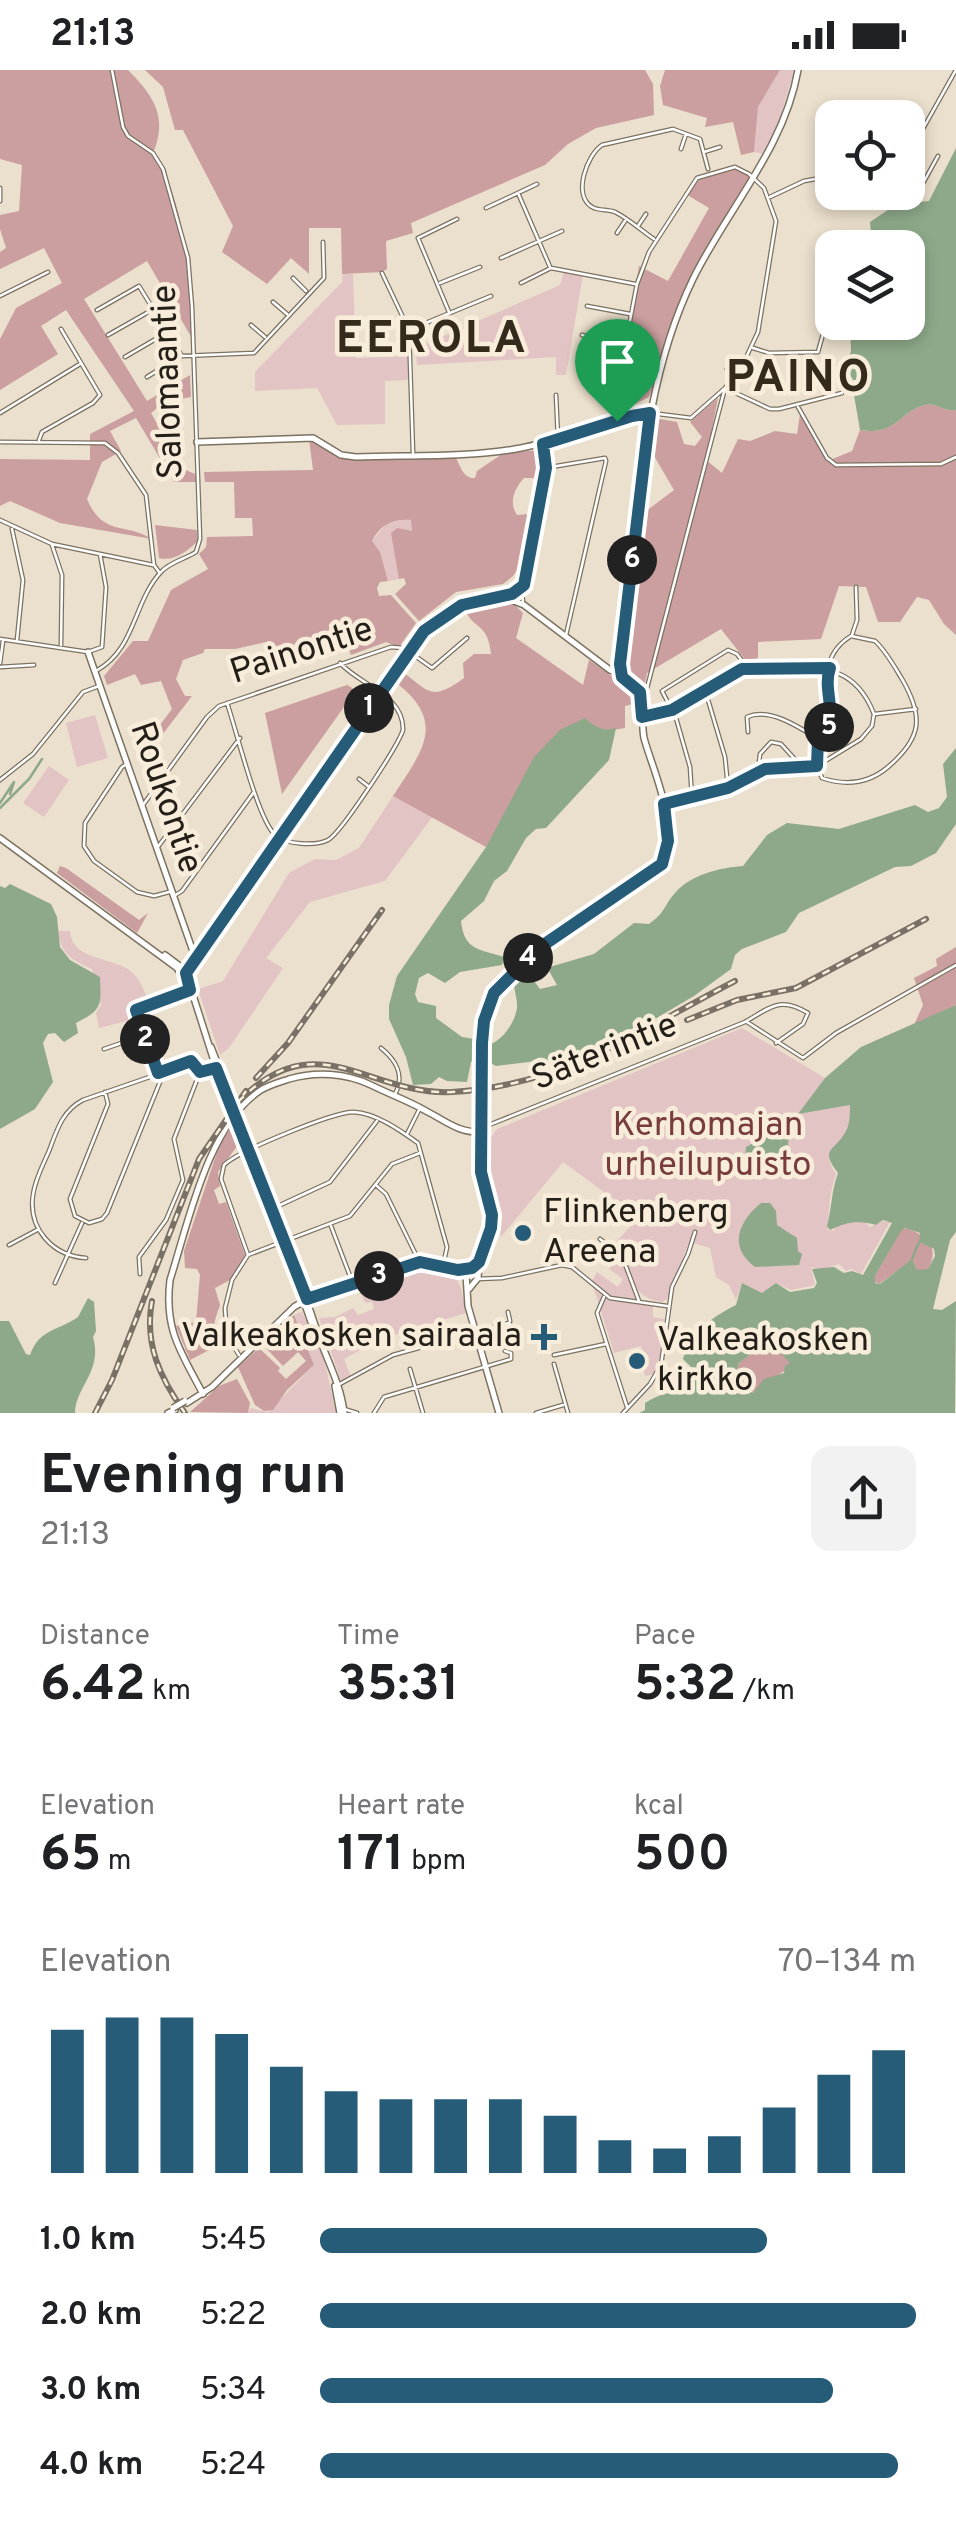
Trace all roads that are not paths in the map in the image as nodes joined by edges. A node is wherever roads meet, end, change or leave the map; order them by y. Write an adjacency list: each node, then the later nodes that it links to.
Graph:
1 (112, 70): 60 (street, Salomaantie)
2 (798, 70): 11 (main road)
3 (956, 70): 4 (street)
4 (925, 125)
5 (686, 132): 6 (street); 8 (street); 22 (street)
6 (681, 148)
7 (720, 148): 8 (street)
8 (704, 152): 10 (street)
9 (938, 156): 13 (street)
10 (708, 172): 11 (street); 26 (street)
11 (754, 177): 17 (street); 70 (main road)
12 (815, 179): 17 (street)
13 (925, 180)
14 (537, 184): 16 (street)
15 (0, 188): 18 (street)
16 (518, 193): 19 (street); 27 (street)
17 (769, 197): 57 (street)
18 (0, 201)
19 (486, 208)
20 (646, 214): 23 (street)
21 (457, 220): 35 (street)
22 (625, 220): 23 (street); 25 (street)
23 (637, 228): 26 (street)
24 (562, 232): 27 (street)
25 (618, 233)
26 (656, 240): 37 (street)
27 (540, 241): 29 (street); 31 (street)
28 (324, 242): 38 (street)
29 (501, 258)
30 (480, 267): 35 (street)
31 (551, 268): 36 (street); 37 (street)
32 (48, 272): 39 (street)
33 (382, 273): 50 (street)
34 (293, 278): 38 (street)
35 (438, 284): 45 (street)
36 (521, 284)
37 (636, 284): 46 (street)
38 (308, 294): 47 (street)
39 (0, 296)
40 (491, 296): 45 (street)
41 (273, 302): 47 (street)
42 (587, 306): 46 (street)
43 (97, 310): 44 (street)
44 (153, 310): 51 (street); 52 (street)
45 (449, 312): 50 (street)
46 (631, 314): 56 (street)
47 (288, 316): 54 (street)
48 (251, 325): 54 (street)
49 (60, 329): 61 (street)
50 (409, 330): 77 (street)
51 (167, 332): 58 (street); 59 (street)
52 (108, 335)
53 (582, 335): 56 (street)
54 (268, 339): 60 (street)
55 (821, 340): 57 (street)
56 (625, 344): 71 (street)
57 (752, 347): 64 (street)
58 (182, 356): 60 (street); 63 (street)
59 (125, 357)
60 (193, 357): 75 (street, Salomaantie)
61 (81, 364): 69 (street); 74 (street)
62 (727, 368): 64 (street)
63 (147, 376)
64 (734, 376): 65 (street)
65 (725, 388): 68 (street); 70 (street); 107 (street)
66 (842, 393): 68 (street)
67 (556, 395): 72 (street)
68 (797, 406): 78 (street)
69 (0, 412)
70 (650, 413): 71 (main road); 104 (main road)
71 (617, 421): 72 (main road)
72 (558, 440): 76 (main road)
73 (0, 442): 74 (street)
74 (40, 442): 84 (street)
75 (196, 442): 77 (main road); 85 (street, Salomaantie)
76 (543, 444): 77 (main road); 79 (street)
77 (413, 455)
78 (956, 458)
79 (546, 468): 86 (street); 91 (street)
80 (0, 520): 81 (street)
81 (13, 527): 82 (street); 94 (street)
82 (52, 544): 83 (street); 95 (street)
83 (100, 554): 84 (street); 97 (street)
84 (154, 565): 85 (street)
85 (160, 573): 103 (street, Salomaantie)
86 (524, 585): 88 (main road, Painontie); 89 (street)
87 (856, 587): 90 (street)
88 (504, 596): 89 (main road); 96 (main road, Painontie)
89 (524, 604): 91 (main road)
90 (851, 636): 102 (street); 110 (street)
91 (566, 637): 104 (main road)
92 (467, 638): 96 (street)
93 (2, 639): 94 (street); 99 (street)
94 (17, 641): 95 (street)
95 (60, 646): 97 (street)
96 (408, 650): 98 (street, Painontie); 108 (main road)
97 (88, 652): 103 (main road, Roukontie)
98 (340, 663): 108 (street); 109 (street, Painontie)
99 (0, 665): 100 (street)
100 (34, 665)
101 (747, 668): 102 (street); 106 (street); 111 (street)
102 (830, 668): 112 (street); 116 (street)
103 (96, 671): 105 (main road, Roukontie)
104 (620, 673): 107 (main road)
105 (100, 686): 117 (main road, Roukontie); 122 (street)
106 (705, 690): 111 (street); 124 (street)
107 (640, 692): 113 (main road)
108 (378, 693): 123 (street); 129 (main road)
109 (227, 703): 115 (street); 128 (street, Painontie)
110 (916, 709): 112 (street); 118 (street)
111 (672, 710): 113 (street); 126 (street)
112 (874, 714): 118 (street)
113 (642, 717): 127 (main road)
114 (748, 732): 116 (street)
115 (240, 738): 125 (street); 131 (street)
116 (818, 739): 118 (street)
117 (128, 764): 128 (main road, Roukontie); 132 (street)
118 (817, 766): 119 (street)
119 (803, 769): 120 (street); 120 (street)
120 (758, 771): 124 (street)
121 (359, 778): 123 (street)
122 (0, 780)
123 (368, 786): 129 (street)
124 (728, 788): 126 (street)
125 (255, 790): 129 (street); 132 (street)
126 (692, 798): 127 (street)
127 (664, 804): 149 (main road)
128 (142, 806): 131 (main road, Roukontie)
129 (279, 838): 133 (main road)
130 (1, 840): 135 (main road)
131 (156, 848): 132 (main road, Roukontie)
132 (172, 894): 133 (main road, Roukontie)
133 (194, 958): 135 (main road)
134 (956, 965): 139 (street)
135 (183, 972): 136 (main road)
136 (190, 989): 138 (street); 142 (main road)
137 (745, 1022): 139 (street); 139 (street, Säterintie); 149 (street, Säterintie)
138 (144, 1035): 141 (street); 144 (street)
139 (776, 1043)
140 (381, 1048): 146 (street)
141 (104, 1050)
142 (216, 1066): 143 (main road); 151 (main road, bridge)
143 (200, 1072): 144 (street); 167 (street)
144 (158, 1073): 145 (street); 155 (street)
145 (105, 1092): 155 (street); 157 (street)
146 (394, 1097): 147 (main road); 188 (main road)
147 (420, 1108): 149 (main road); 150 (street)
148 (378, 1120): 150 (street); 151 (street); 154 (street)
149 (482, 1129): 168 (main road)
150 (406, 1136): 152 (street)
151 (251, 1149): 154 (main road); 163 (street)
152 (421, 1152): 153 (street); 166 (street)
153 (375, 1185): 156 (street); 165 (street)
154 (272, 1208): 160 (main road)
155 (83, 1222): 162 (street)
156 (331, 1226): 160 (street); 170 (street)
157 (39, 1230): 161 (street); 162 (street)
158 (694, 1232): 174 (street)
159 (600, 1238): 173 (street)
160 (284, 1242): 163 (street); 172 (main road)
161 (9, 1245)
162 (68, 1255): 164 (street); 169 (street)
163 (248, 1255): 181 (street)
164 (86, 1258)
165 (420, 1262): 166 (street); 170 (street)
166 (444, 1266): 168 (street)
167 (140, 1274)
168 (473, 1275): 171 (street); 178 (main road)
169 (55, 1283)
170 (354, 1285): 172 (street)
171 (606, 1295): 173 (street); 179 (street)
172 (306, 1302): 181 (main road); 186 (main road)
173 (640, 1302): 174 (street)
174 (668, 1306): 190 (street)
175 (508, 1312): 176 (street)
176 (510, 1323): 177 (street); 177 (street)
177 (499, 1326): 178 (street)
178 (476, 1332): 184 (main road); 186 (street)
179 (607, 1344): 180 (street); 190 (street)
180 (554, 1355)
181 (242, 1358): 188 (main road)
182 (500, 1363): 182 (street); 184 (street)
183 (554, 1364): 189 (street)
184 (486, 1368): 187 (street); 193 (main road)
185 (410, 1369): 187 (street)
186 (337, 1386): 192 (main road)
187 (416, 1388): 195 (street); 196 (street)
188 (203, 1392): 191 (main road, bridge)
189 (565, 1404): 197 (street); 198 (street)
190 (628, 1408): 199 (street)
191 (171, 1411)
192 (342, 1411): 194 (street)
193 (499, 1412)
194 (357, 1413)
195 (374, 1413)
196 (423, 1413)
197 (536, 1413)
198 (568, 1413)
199 (623, 1413)

